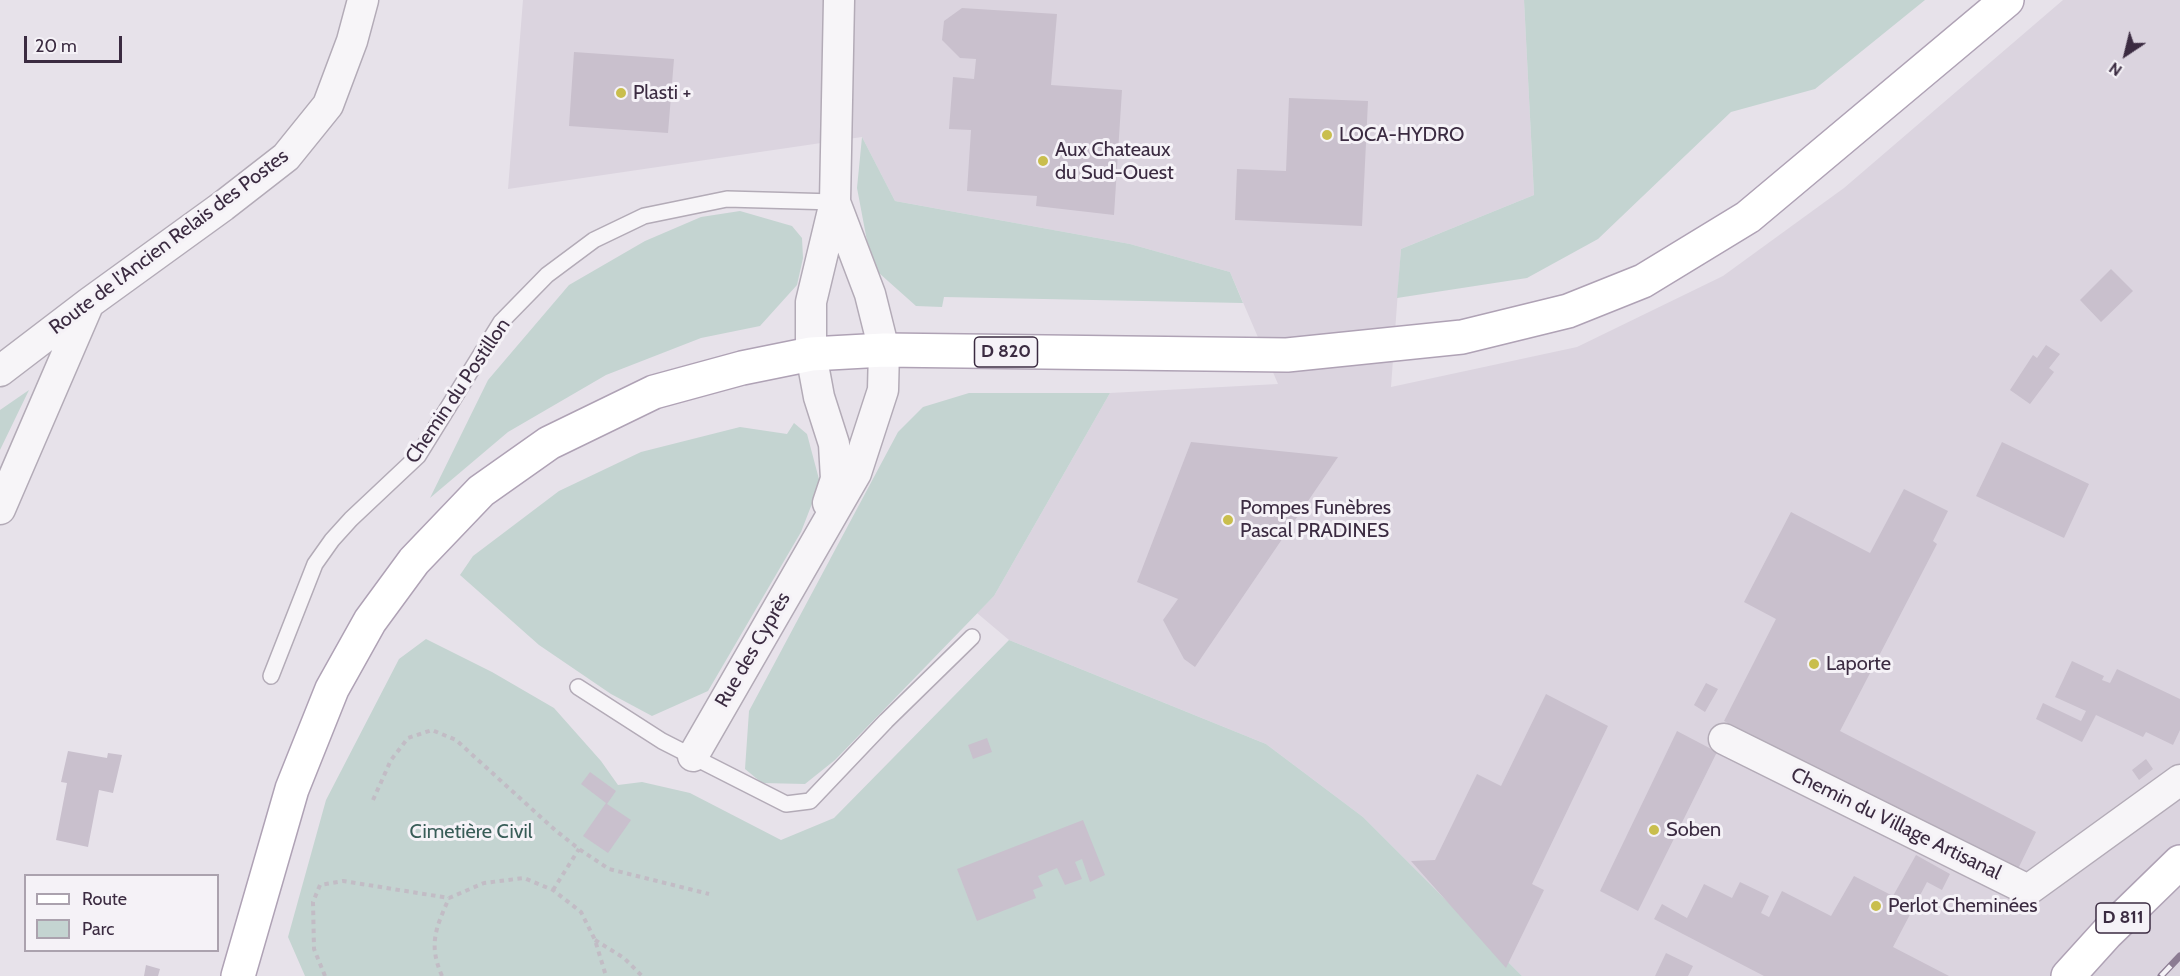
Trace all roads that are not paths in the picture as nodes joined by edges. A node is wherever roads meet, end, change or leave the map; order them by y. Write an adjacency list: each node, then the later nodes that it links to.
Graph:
1 (363, 0): 5 (street, Route de l'Ancien Relais des Postes)
2 (839, 0): 4 (street)
3 (2007, 0): 6 (main road, D 820)
4 (835, 202): 6 (street); 7 (street); 12 (lane, Chemin du Postillon)
5 (89, 303): 8 (street, Route de l'Ancien Relais des Postes); 9 (street)
6 (884, 350): 7 (main road, D 820); 10 (street, Rue des Cyprès)
7 (811, 354): 10 (street, Rue des Cyprès); 18 (main road, D 820)
8 (0, 371)
9 (0, 509)
10 (814, 543): 15 (street, Rue des Cyprès)
11 (972, 637): 15 (lane)
12 (271, 676)
13 (578, 687): 15 (lane)
14 (1724, 740): 16 (street, Chemin du Village Artisanal)
15 (693, 756)
16 (2180, 780)
17 (2180, 862): 19 (main road, D 811)
18 (238, 976)
19 (2068, 976)

